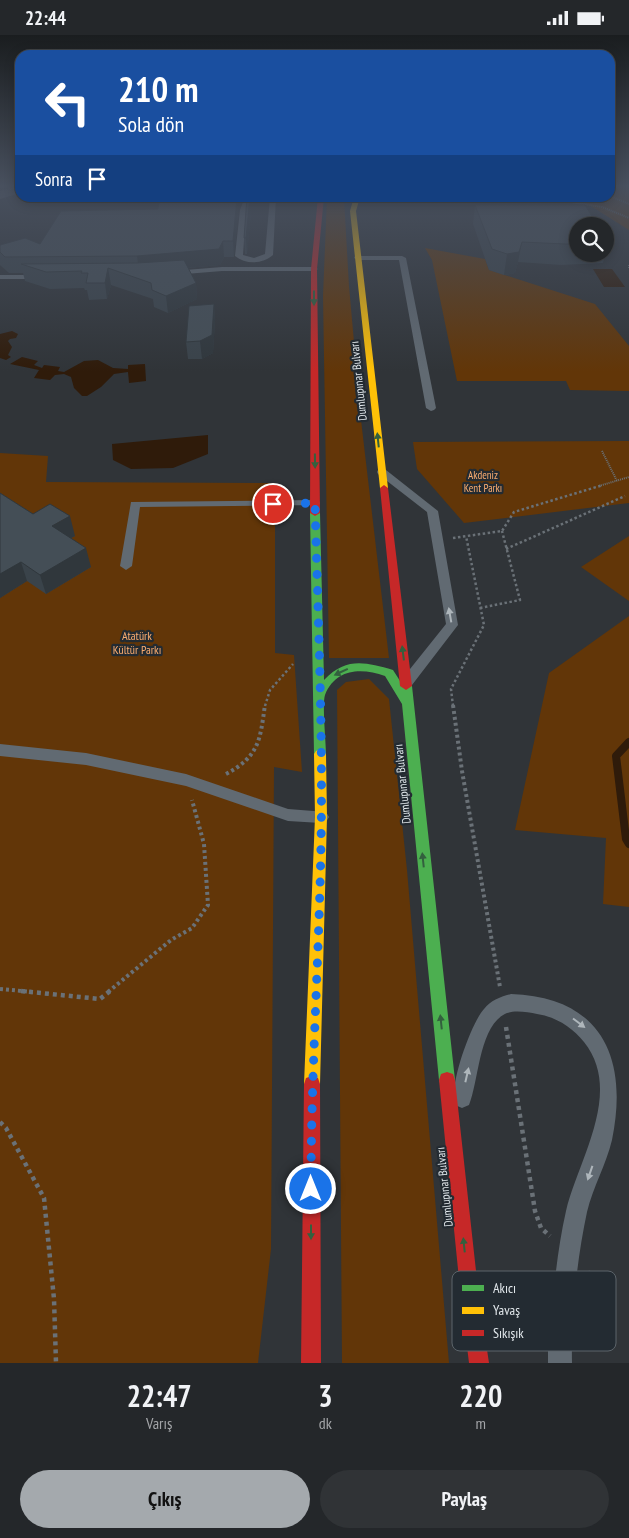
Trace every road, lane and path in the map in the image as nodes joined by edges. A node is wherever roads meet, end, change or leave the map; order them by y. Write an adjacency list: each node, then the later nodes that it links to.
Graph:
1 (240, 247): 2 (lane)
2 (270, 247)
3 (316, 247): 6 (main road)
4 (357, 247): 5 (main road, Dumlupınar Bulvarı)
5 (358, 258): 10 (lane); 12 (main road, Dumlupınar Bulvarı, one-way to 5)
6 (314, 269): 7 (lane); 16 (main road, one-way to 16)
7 (166, 274)
8 (0, 277): 9 (lane)
9 (46, 277)
10 (431, 408)
11 (602, 451): 14 (path)
12 (382, 472): 19 (lane); 23 (main road, Dumlupınar Bulvarı, one-way to 12)
13 (629, 477): 14 (path)
14 (617, 481): 17 (path)
15 (625, 496): 20 (path)
16 (315, 503): 21 (lane); 24 (main road)
17 (502, 531): 18 (path); 20 (path)
18 (466, 536): 19 (path); 22 (path)
19 (437, 540): 23 (lane, one-way to 19)
20 (506, 549): 22 (path)
21 (126, 567)
22 (480, 608): 30 (path)
23 (406, 683): 25 (main road, Dumlupınar Bulvarı)
24 (320, 694): 25 (main road, one-way to 24); 28 (main road)
25 (407, 702): 32 (main road, Dumlupınar Bulvarı, one-way to 25)
26 (0, 750): 27 (lane)
27 (186, 781): 28 (lane); 29 (path)
28 (321, 817): 38 (main road, one-way to 38)
29 (0, 989)
30 (502, 1004): 32 (lane, one-way to 30); 33 (path); 33 (lane, one-way to 33)
31 (0, 1122): 37 (path)
32 (453, 1140): 34 (main road, Dumlupınar Bulvarı, one-way to 32)
33 (572, 1247): 35 (lane); 36 (path)
34 (467, 1271)
35 (569, 1271)
36 (591, 1271)
37 (56, 1363)
38 (311, 1363)

